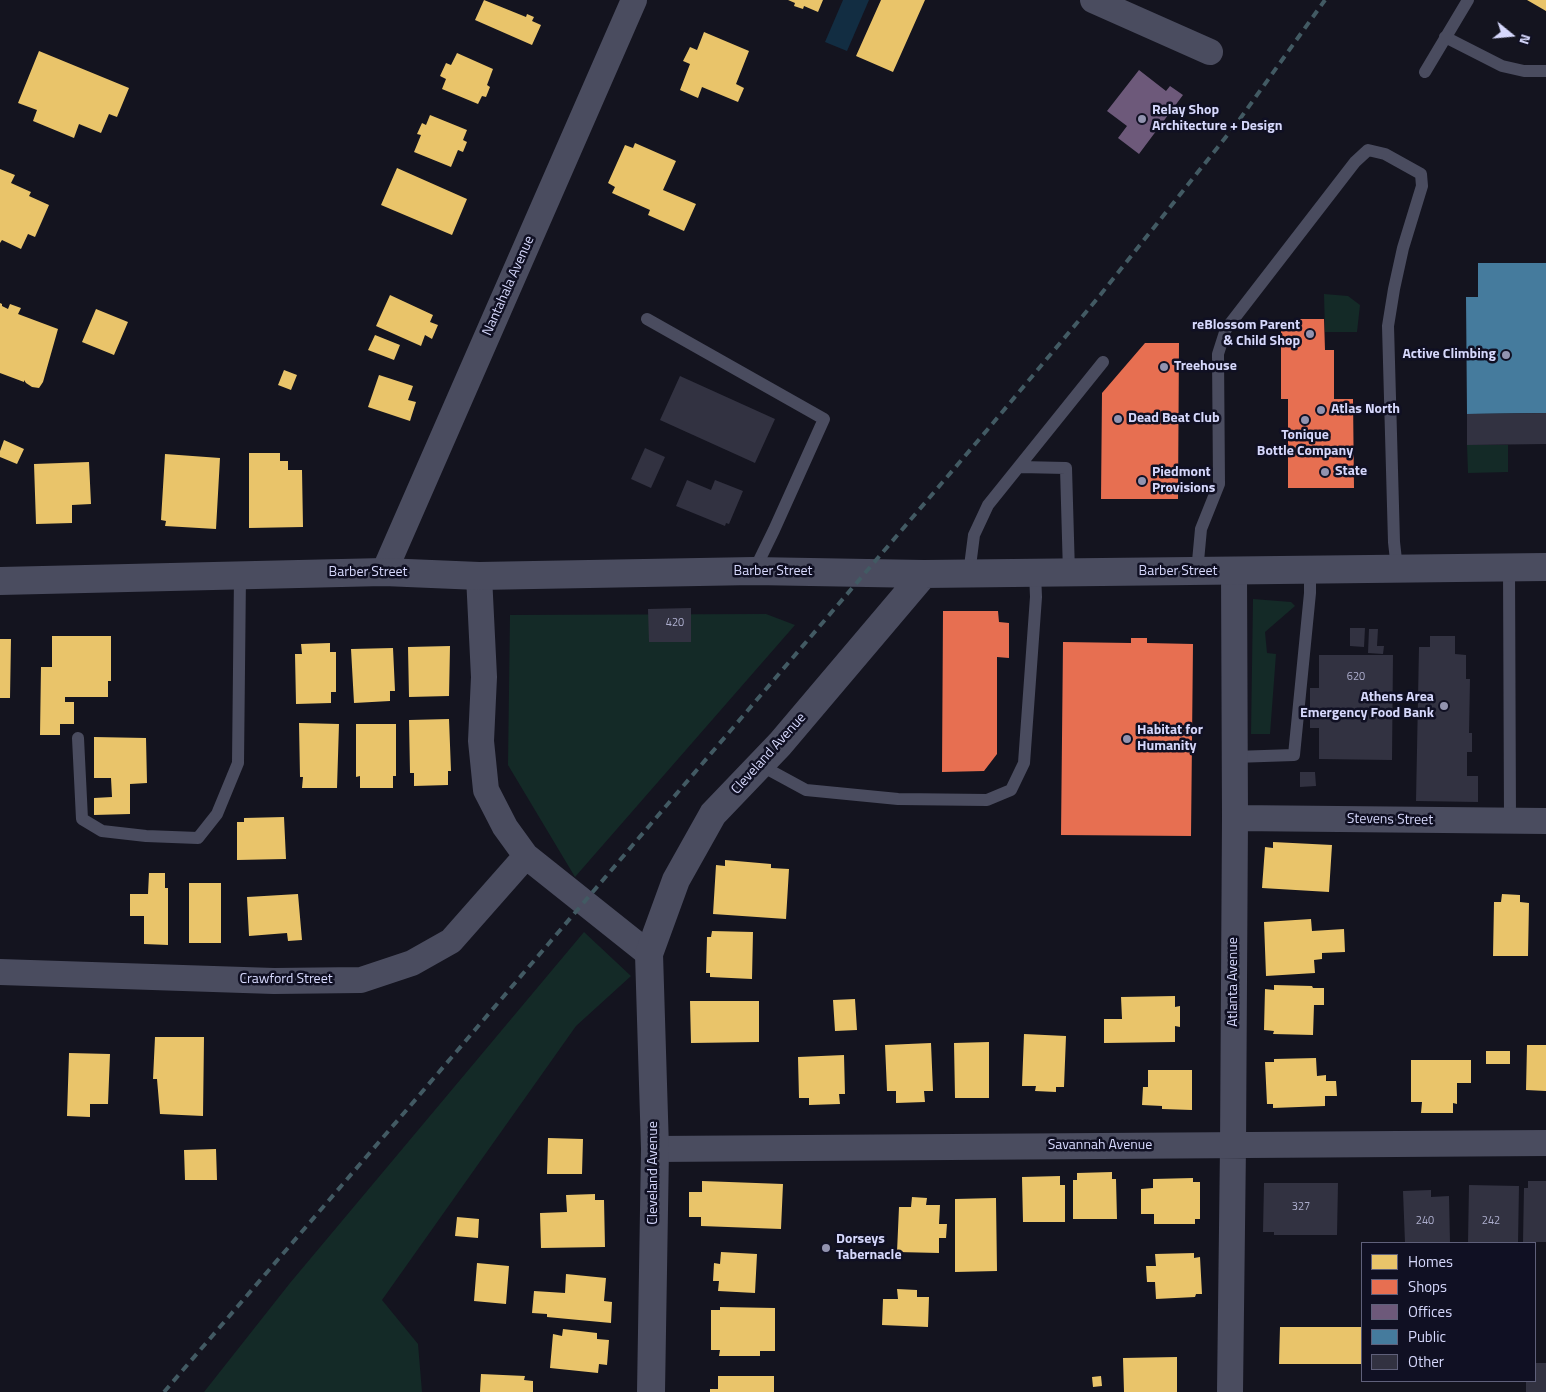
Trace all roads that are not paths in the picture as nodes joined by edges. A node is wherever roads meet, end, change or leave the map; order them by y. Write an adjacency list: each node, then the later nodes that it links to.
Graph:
1 (634, 0): 16 (street, Nantahala Avenue)
2 (1093, 0): 5 (street)
3 (1468, 0): 4 (lane)
4 (1445, 37): 6 (lane); 7 (lane)
5 (1210, 52)
6 (1546, 71)
7 (1424, 72)
8 (647, 319): 14 (lane)
9 (1103, 362): 10 (lane)
10 (1020, 466): 20 (lane); 22 (lane)
11 (1509, 568): 12 (street, Barber Street); 13 (street, Barber Street); 30 (lane)
12 (1546, 568)
13 (1397, 569): 15 (street, Barber Street); 17 (lane)
14 (754, 571): 21 (street, Barber Street); 24 (street, Barber Street)
15 (1310, 571): 18 (street, Barber Street); 27 (lane)
16 (384, 572): 23 (street, Barber Street); 24 (street, Barber Street)
17 (1196, 572): 18 (street, Barber Street); 20 (street, Barber Street)
18 (1234, 572): 27 (street, Atlanta Avenue)
19 (1035, 573): 20 (street, Barber Street); 22 (street, Barber Street); 28 (lane)
20 (1069, 573)
21 (924, 574): 22 (street, Barber Street); 28 (street, Cleveland Avenue)
22 (969, 574)
23 (240, 575): 25 (street, Barber Street); 26 (lane)
24 (480, 576): 32 (street)
25 (0, 581)
26 (78, 738)
27 (1234, 757): 29 (street, Atlanta Avenue)
28 (760, 765): 33 (street, Cleveland Avenue)
29 (1235, 818): 30 (street, Stevens Street); 36 (street, Atlanta Avenue)
30 (1510, 821): 31 (street, Stevens Street)
31 (1546, 821)
32 (526, 856): 33 (street); 34 (street, Crawford Street)
33 (649, 954): 37 (street, Cleveland Avenue)
34 (0, 972)
35 (1546, 1144): 36 (street, Savannah Avenue)
36 (1233, 1146): 37 (street, Savannah Avenue); 39 (street, Atlanta Avenue)
37 (655, 1148): 38 (street, Cleveland Avenue)
38 (650, 1392)
39 (1230, 1392)

